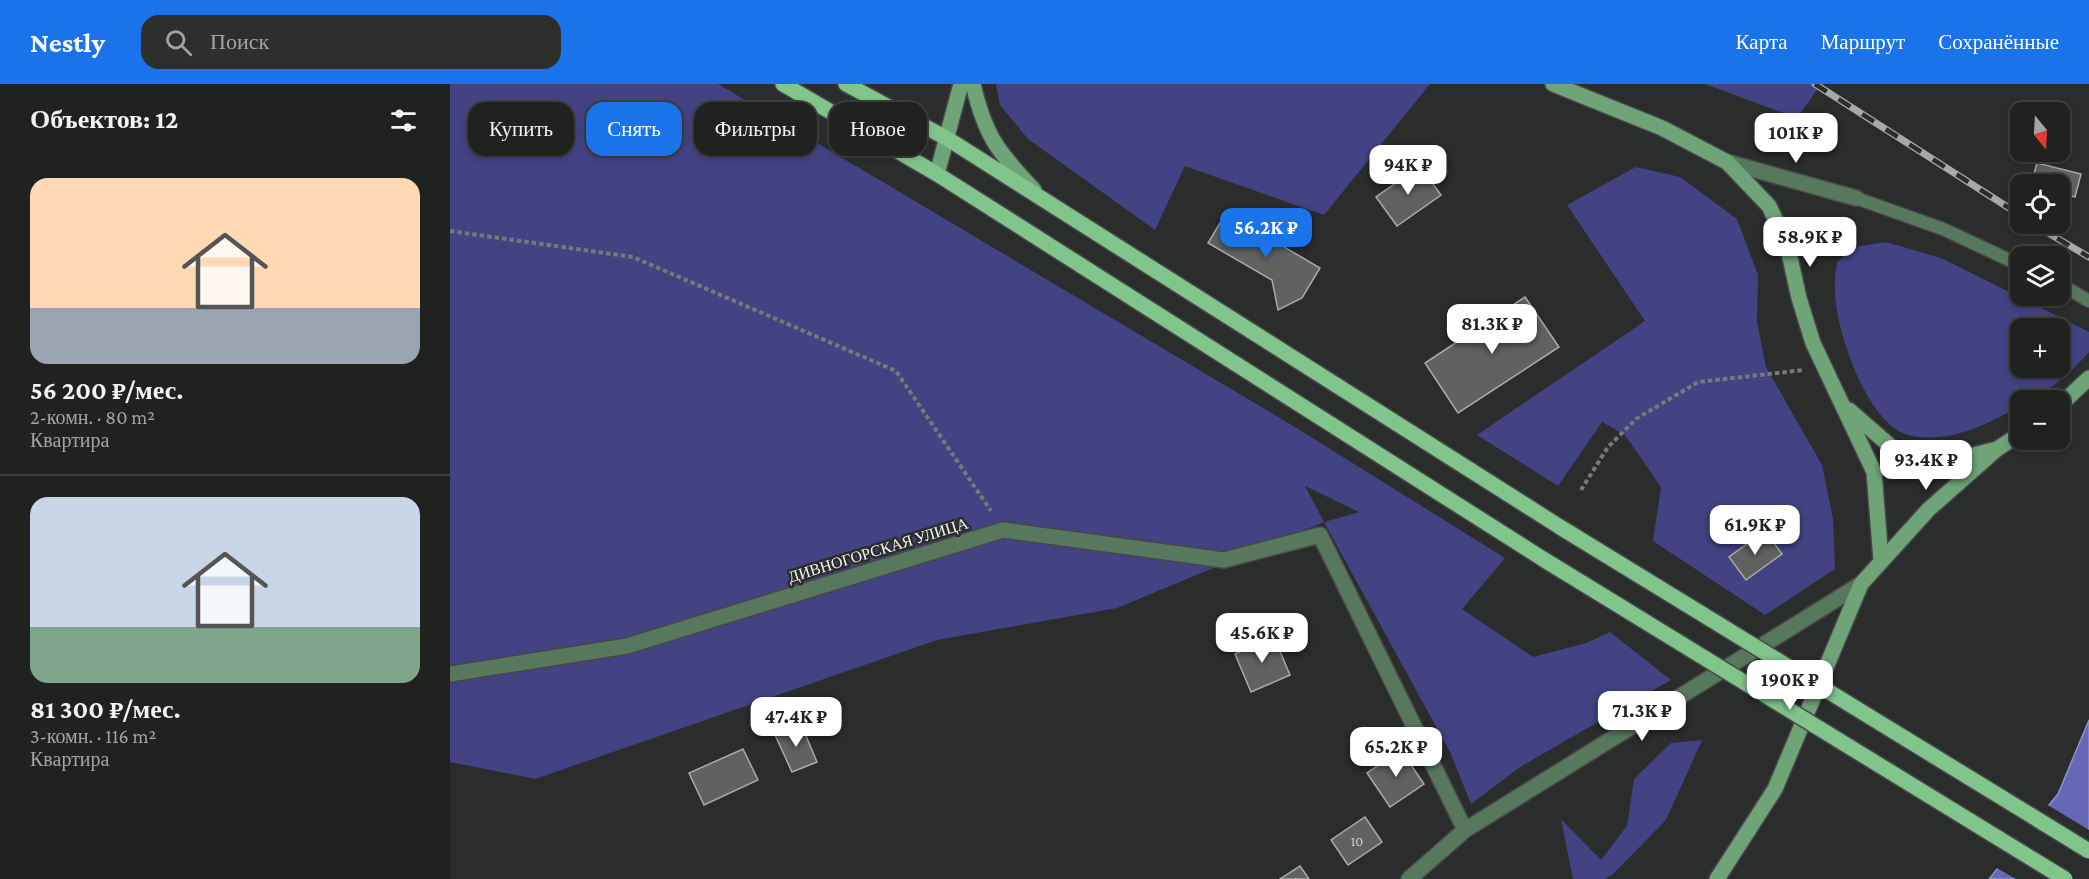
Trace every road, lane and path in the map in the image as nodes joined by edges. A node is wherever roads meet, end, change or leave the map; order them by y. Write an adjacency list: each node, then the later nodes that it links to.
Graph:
1 (783, 84): 8 (main road)
2 (846, 84): 6 (main road)
3 (962, 84): 6 (street)
4 (973, 84): 10 (street)
5 (1553, 84): 7 (street)
6 (948, 138): 8 (street); 10 (main road)
7 (1727, 162): 9 (street); 15 (street)
8 (937, 174): 30 (main road, bridge)
9 (1856, 198): 12 (lane)
10 (1046, 203): 27 (main road, bridge)
11 (450, 231): 22 (path)
12 (2010, 260)
13 (2070, 290): 14 (lane)
14 (2089, 301)
15 (1826, 369): 18 (street); 21 (path)
16 (2089, 378): 17 (street)
17 (2070, 396)
18 (1844, 406): 20 (street); 23 (street)
19 (2010, 441): 20 (street)
20 (1997, 449): 23 (street)
21 (1581, 490)
22 (1004, 530): 25 (street, ДИВНОГОРСКАЯ УЛИЦА); 26 (street, ДИВНОГОРСКАЯ УЛИЦА)
23 (1881, 560): 24 (street)
24 (1861, 584): 26 (street); 29 (street)
25 (450, 674)
26 (1465, 830): 28 (street)
27 (2089, 851)
28 (1409, 879)
29 (1717, 879)
30 (2065, 879)

